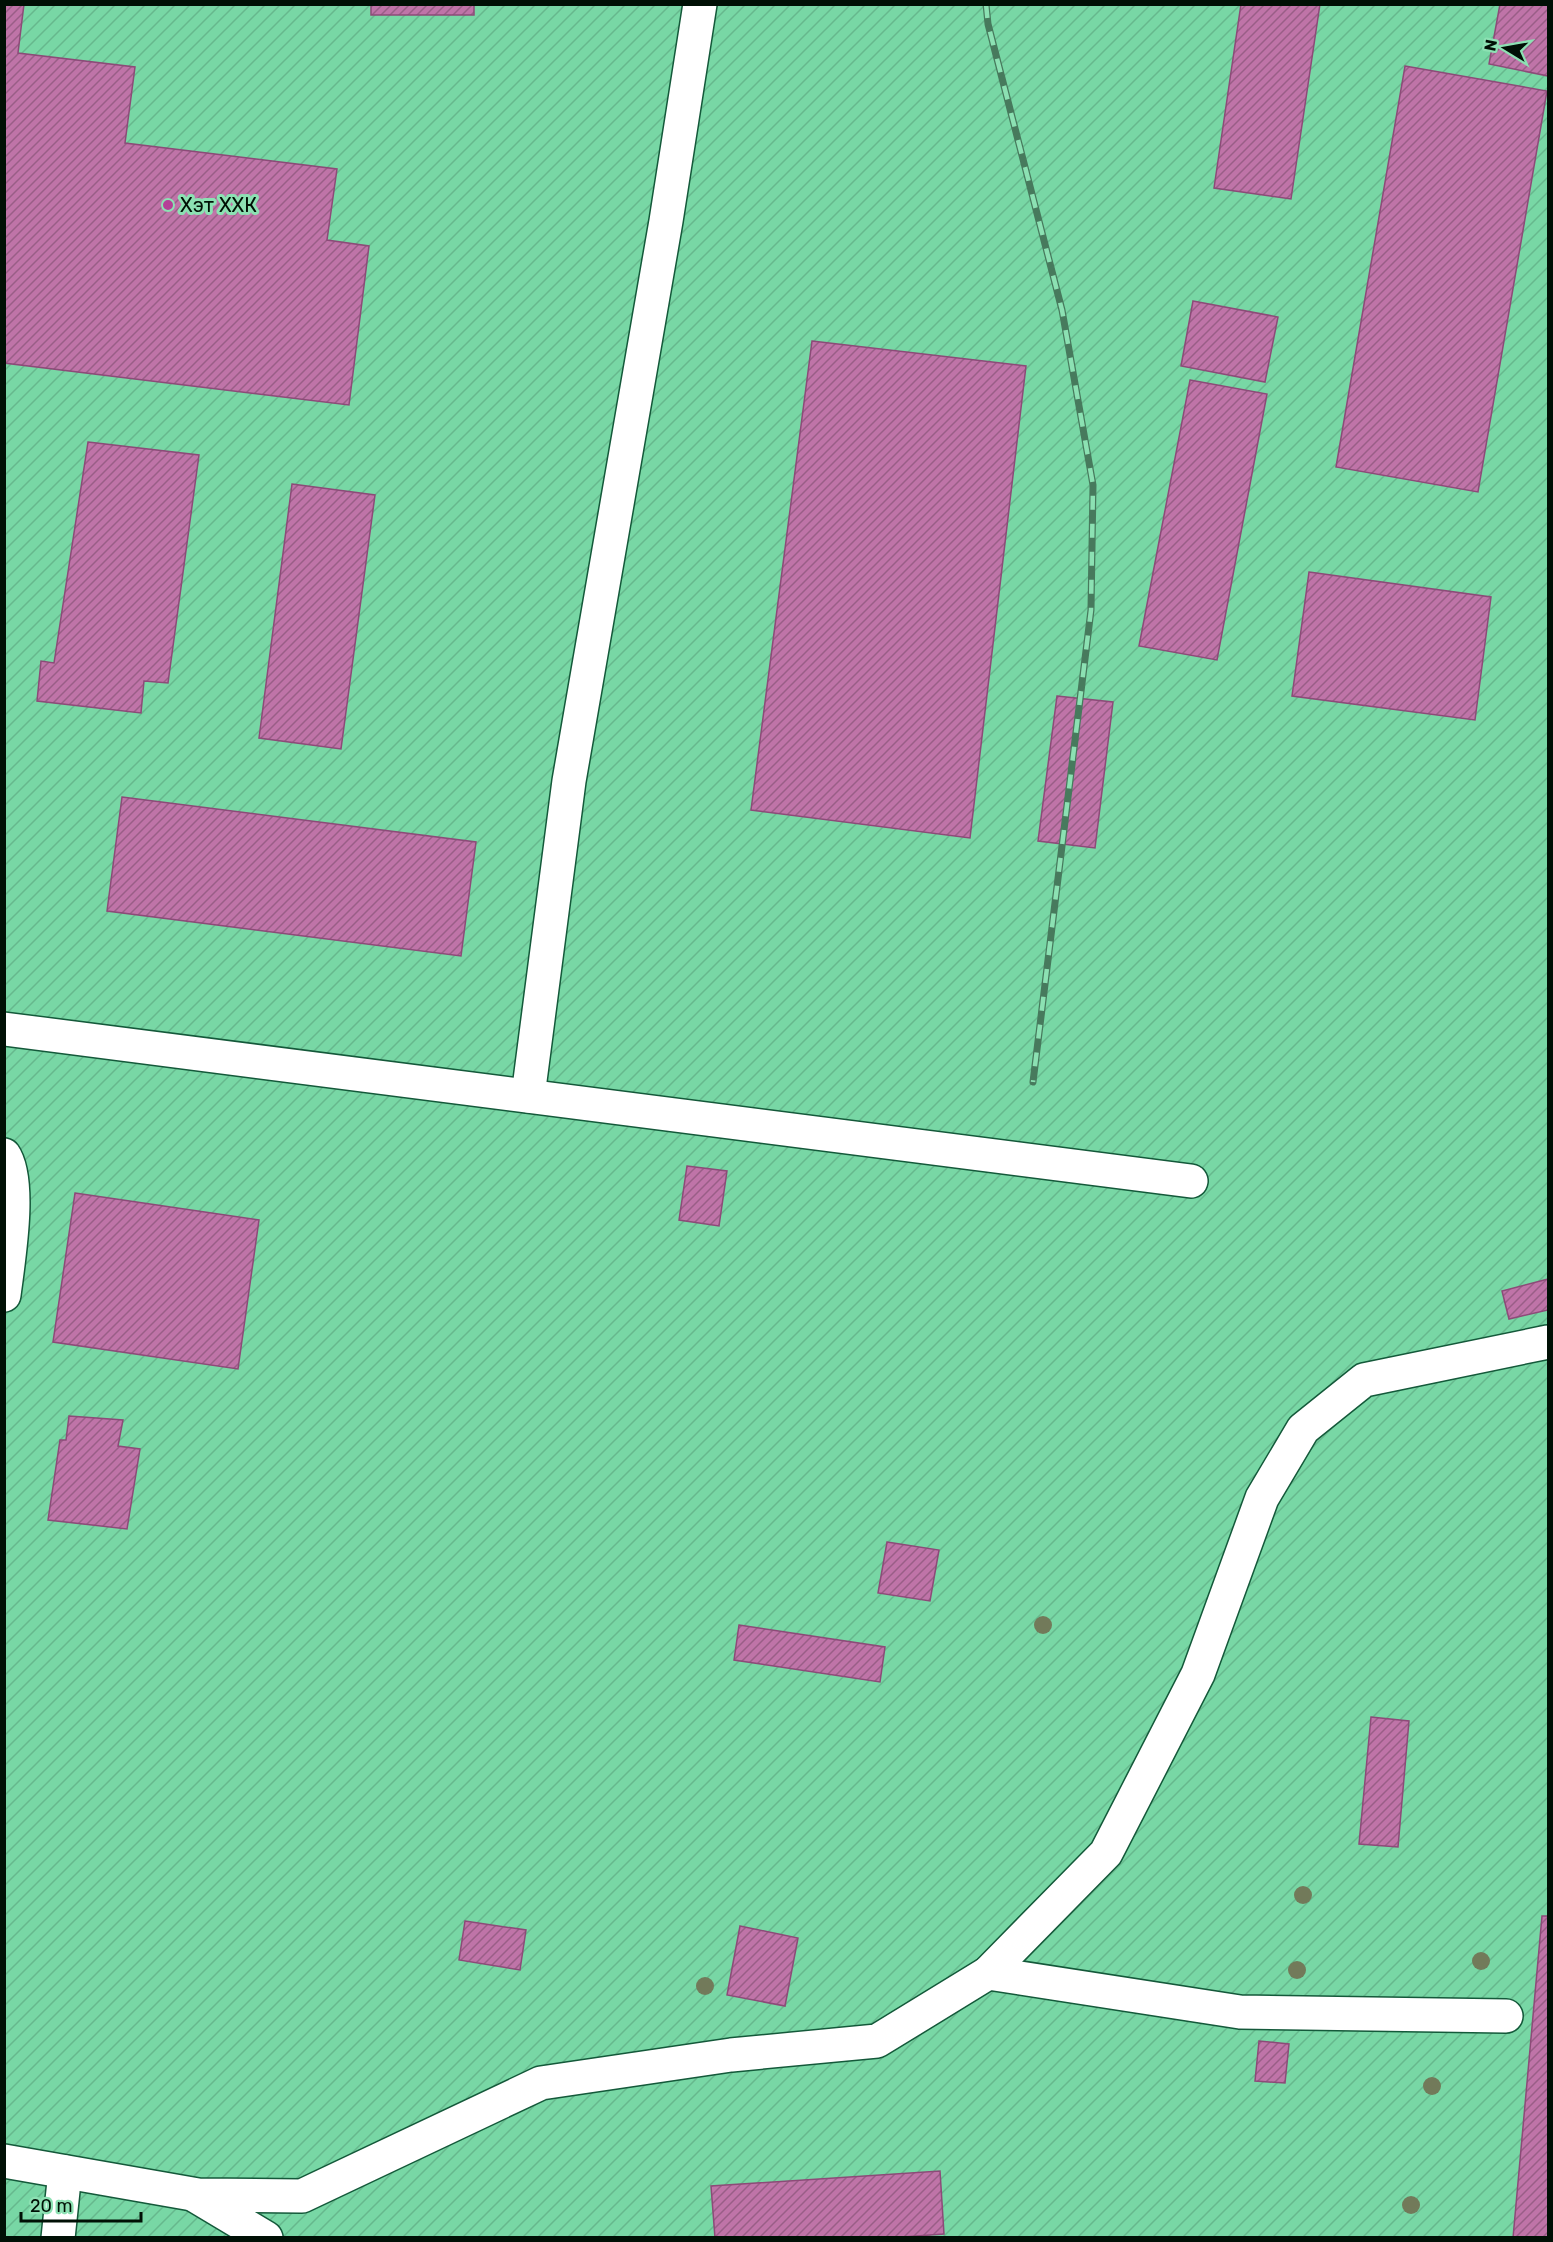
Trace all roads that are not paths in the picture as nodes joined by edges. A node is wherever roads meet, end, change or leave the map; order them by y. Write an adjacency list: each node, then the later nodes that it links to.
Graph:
1 (700, 4): 3 (street)
2 (4, 1029): 3 (street)
3 (528, 1096): 5 (street)
4 (4, 1155): 6 (street)
5 (1191, 1181)
6 (4, 1295)
7 (1548, 1342): 8 (street)
8 (988, 1973): 9 (street); 12 (street)
9 (1506, 2016)
10 (4, 2161): 11 (street)
11 (65, 2172): 12 (street); 13 (street)
12 (191, 2194): 14 (street)
13 (58, 2238)
14 (266, 2238)

